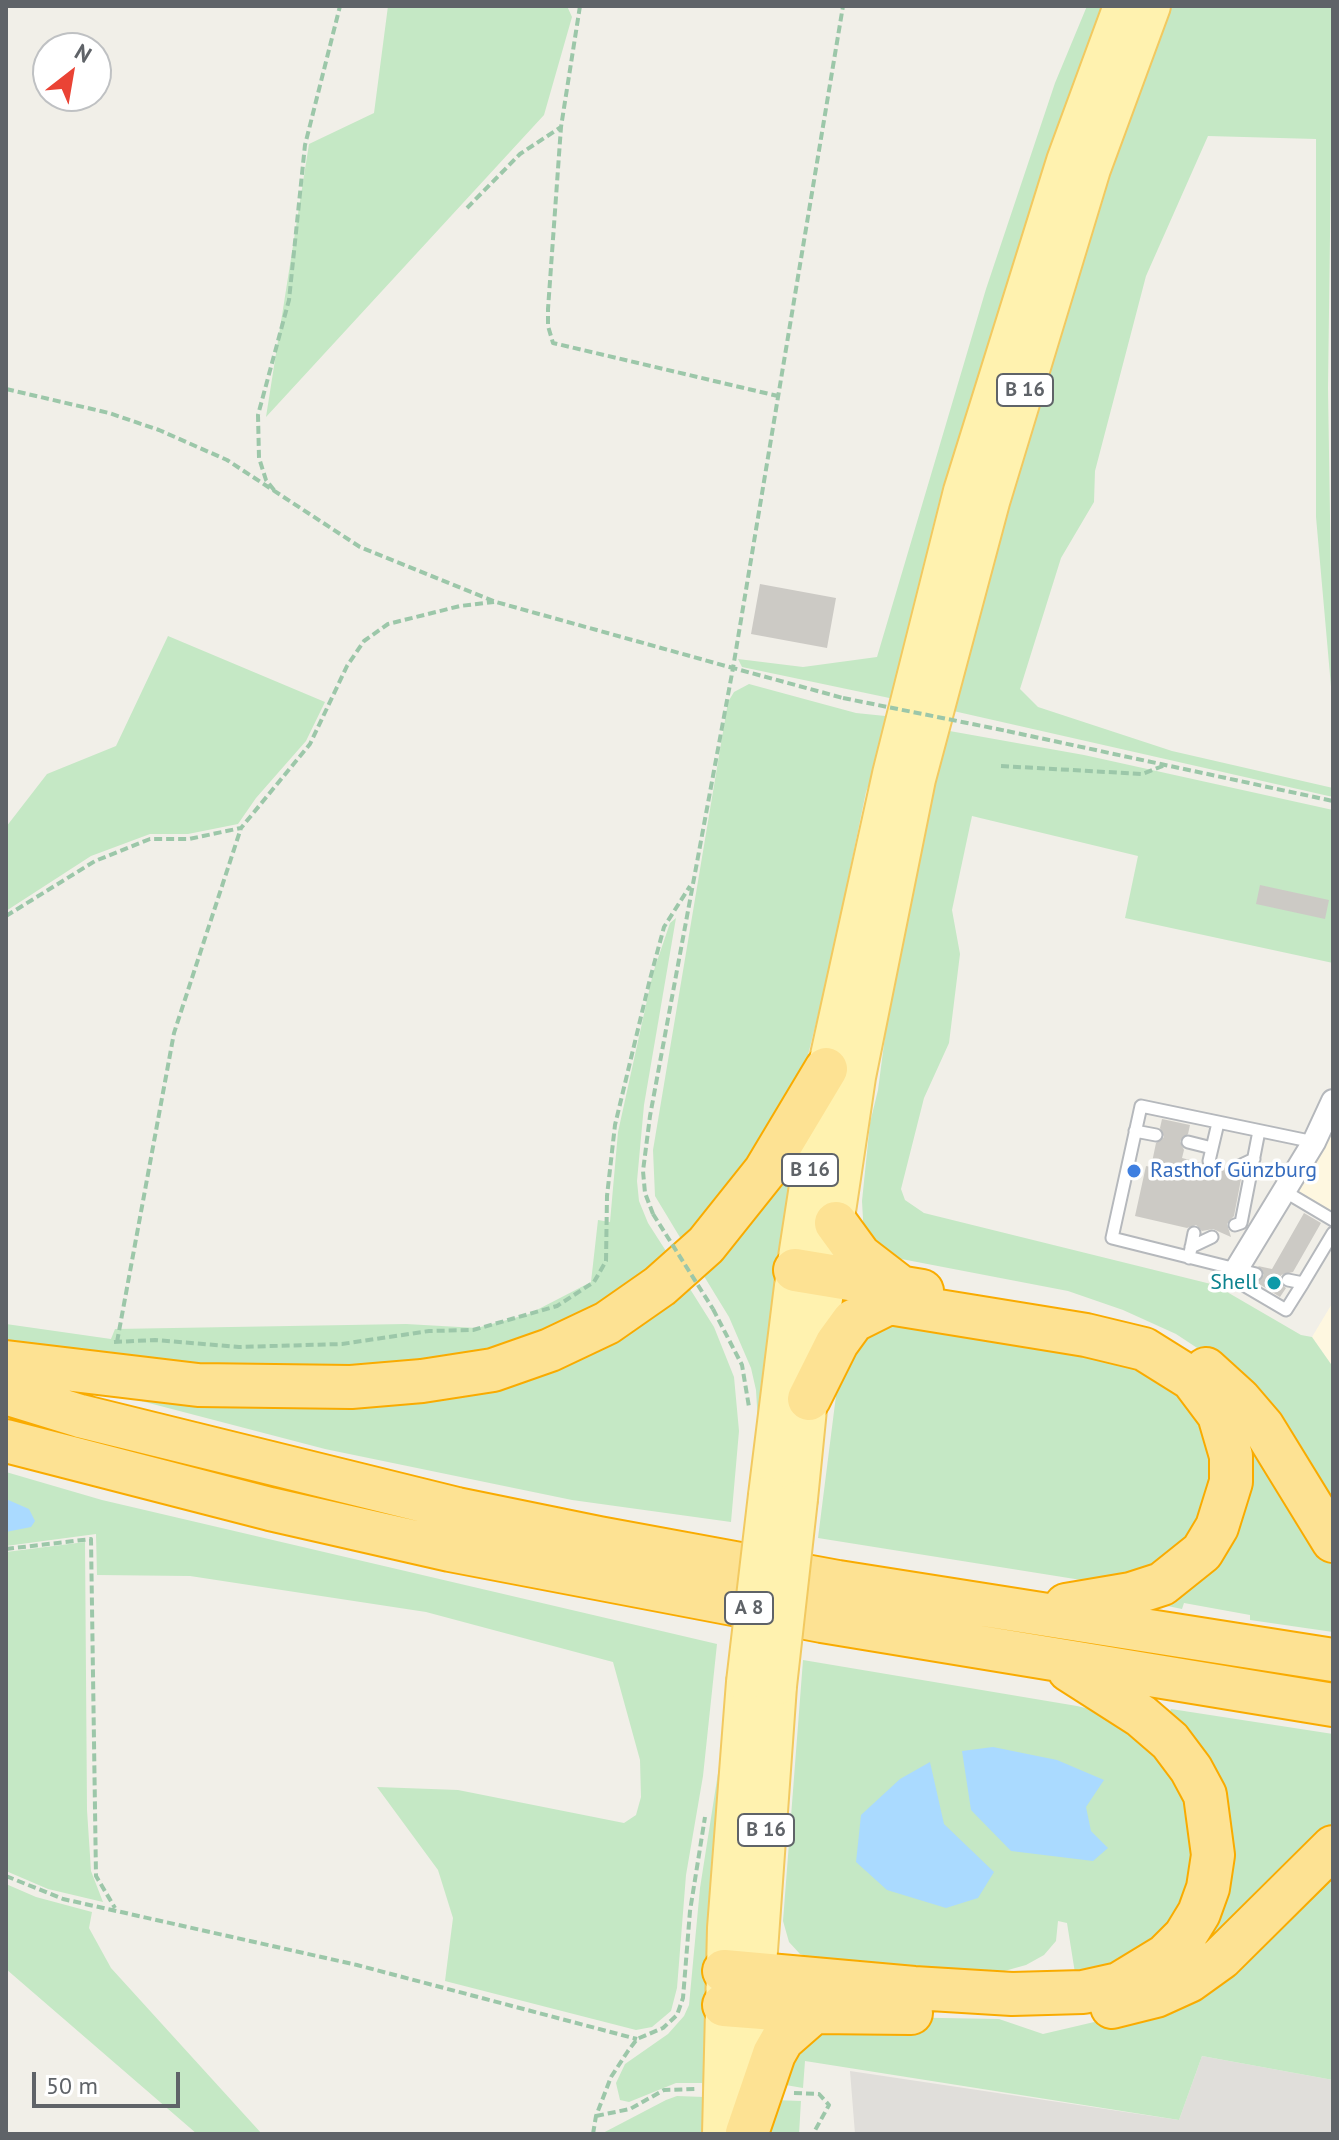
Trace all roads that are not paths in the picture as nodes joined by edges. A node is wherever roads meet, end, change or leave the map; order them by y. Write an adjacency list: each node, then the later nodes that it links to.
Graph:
1 (1122, 6): 3 (main road, B 16)
2 (1152, 6): 17 (main road, B 16)
3 (826, 1069): 24 (main road, B 16); 28 (highway)
4 (1333, 1101): 10 (street)
5 (1218, 1123): 6 (lane); 7 (lane); 11 (lane)
6 (1135, 1131): 8 (lane); 22 (lane)
7 (1259, 1131): 10 (lane); 12 (lane)
8 (1156, 1135)
9 (1188, 1142): 11 (lane)
10 (1314, 1142): 15 (street)
11 (1212, 1148): 13 (lane)
12 (1254, 1159): 14 (lane); 18 (lane)
13 (1209, 1161)
14 (1235, 1168)
15 (1284, 1191): 16 (lane); 23 (street)
16 (1333, 1220)
17 (836, 1223): 24 (main road, B 16); 27 (highway)
18 (1235, 1225)
19 (1194, 1233): 22 (lane)
20 (1333, 1233): 26 (lane)
21 (1212, 1237): 22 (lane)
22 (1190, 1252): 23 (lane)
23 (1246, 1272): 26 (lane)
24 (812, 1273): 27 (highway); 30 (main road, B 16); 32 (main road, B 16)
25 (1288, 1280): 26 (lane)
26 (1303, 1283)
27 (900, 1287): 33 (highway)
28 (6, 1362)
29 (6, 1393): 34 (highway, A 8)
30 (809, 1399): 32 (main road, B 16); 34 (highway)
31 (6, 1441): 35 (highway, A 8)
32 (783, 1497): 39 (main road, B 16, bridge)
33 (1333, 1541)
34 (1030, 1610): 36 (highway, A 8)
35 (1050, 1659): 37 (highway, A 8); 39 (highway)
36 (1333, 1660)
37 (1333, 1705)
38 (1333, 1847): 40 (highway)
39 (739, 1989): 40 (highway); 41 (main road, B 16); 42 (main road, B 16)
40 (814, 2012): 42 (highway)
41 (721, 2134)
42 (747, 2134)

